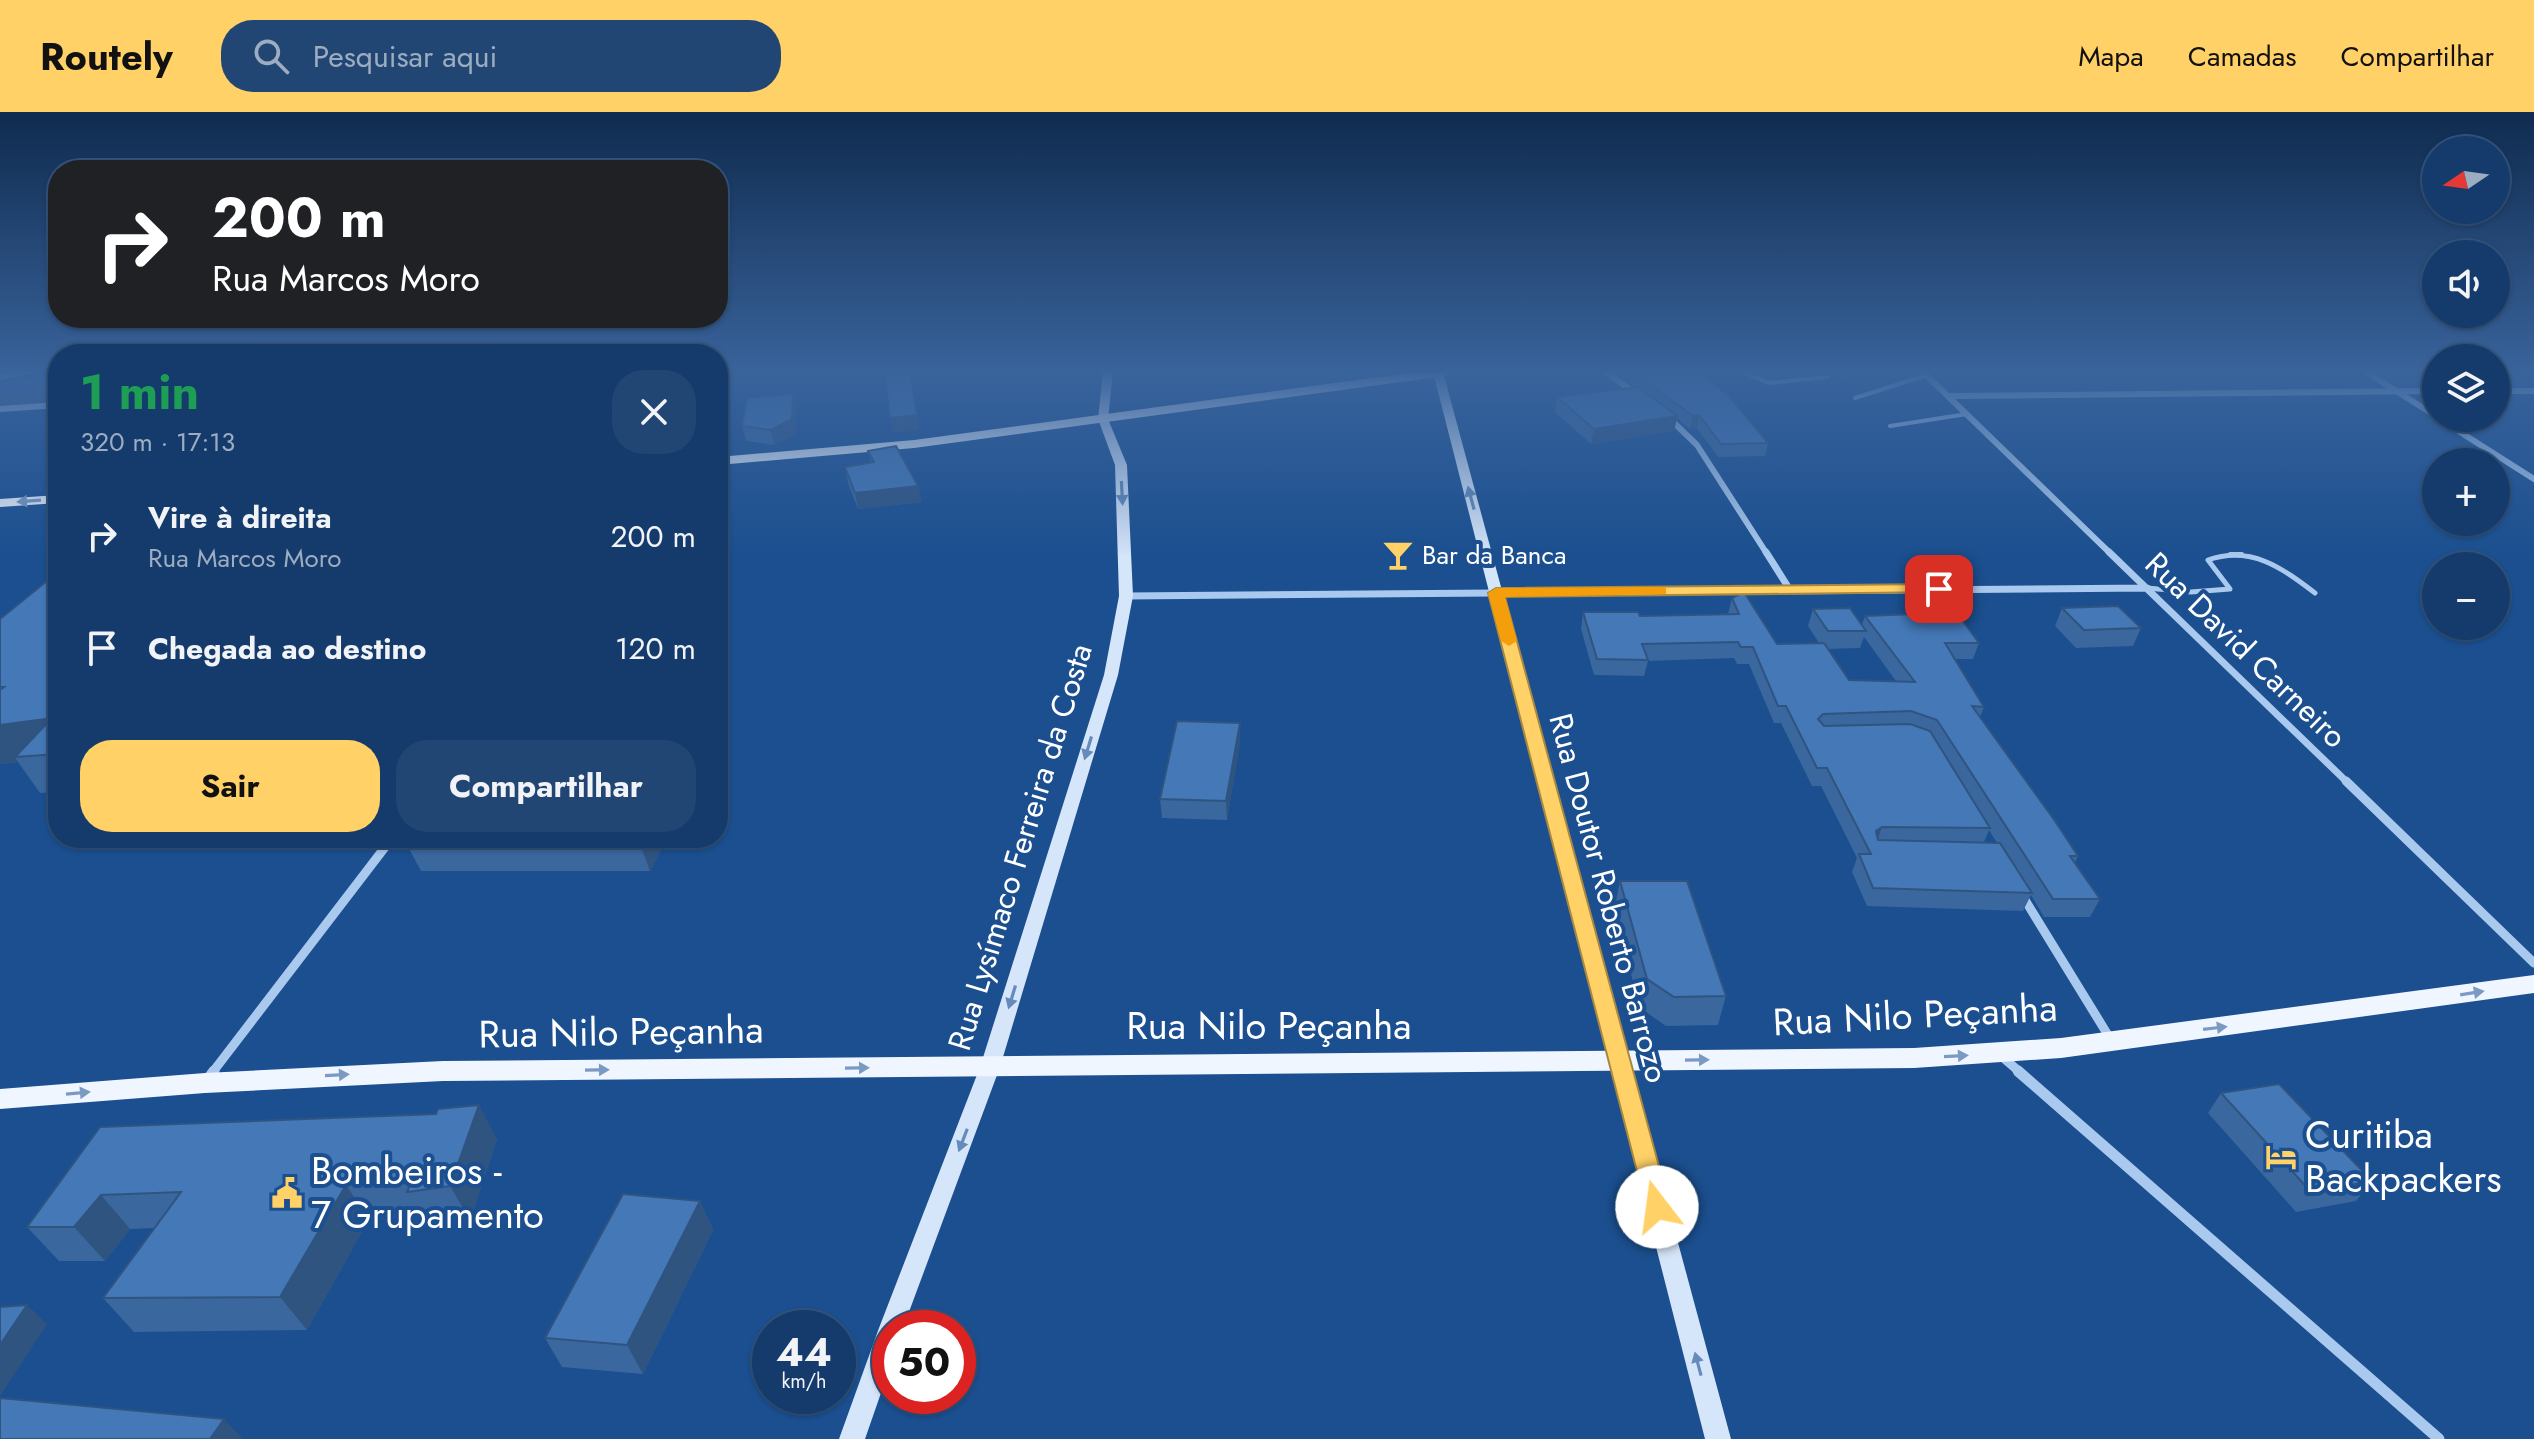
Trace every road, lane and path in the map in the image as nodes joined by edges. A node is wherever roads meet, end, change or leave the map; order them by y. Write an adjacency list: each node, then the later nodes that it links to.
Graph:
1 (986, 434): 7 (main road)
2 (1109, 434): 15 (main road, Rua Lysímaco Ferreira da Costa, one-way to 15)
3 (1454, 434): 13 (main road, Rua Doutor Roberto Barrozo, one-way to 3)
4 (1685, 434): 12 (street)
5 (1988, 434): 11 (street, Rua David Carneiro)
6 (2463, 434): 8 (street)
7 (728, 460)
8 (2534, 479)
9 (48, 500): 10 (main road, one-way to 10)
10 (0, 503)
11 (2147, 588): 12 (street); 14 (lane); 18 (street, Rua David Carneiro)
12 (1790, 590): 13 (street)
13 (1496, 593): 15 (street); 22 (main road, Rua Doutor Roberto Barrozo)
14 (2315, 593)
15 (1126, 596): 23 (main road, Rua Lysímaco Ferreira da Costa, one-way to 23)
16 (384, 848): 24 (street)
17 (2012, 879): 20 (street)
18 (2534, 963)
19 (2534, 984): 20 (main road, Rua Nilo Peçanha, one-way to 19)
20 (2112, 1041): 21 (main road, Rua Nilo Peçanha)
21 (1999, 1054): 22 (main road, Rua Nilo Peçanha, one-way to 21); 30 (street)
22 (1619, 1061): 23 (main road, Rua Nilo Peçanha); 29 (main road, Rua Doutor Roberto Barrozo, one-way to 22)
23 (990, 1067): 24 (main road, Rua Nilo Peçanha, one-way to 23); 26 (main road, Rua Lysímaco Ferreira da Costa, one-way to 26)
24 (205, 1083): 25 (main road, Rua Nilo Peçanha, one-way to 24)
25 (0, 1099)
26 (899, 1310)
27 (872, 1383): 28 (main road, Rua Lysímaco Ferreira da Costa)
28 (852, 1439)
29 (1718, 1439)
30 (2439, 1439)

